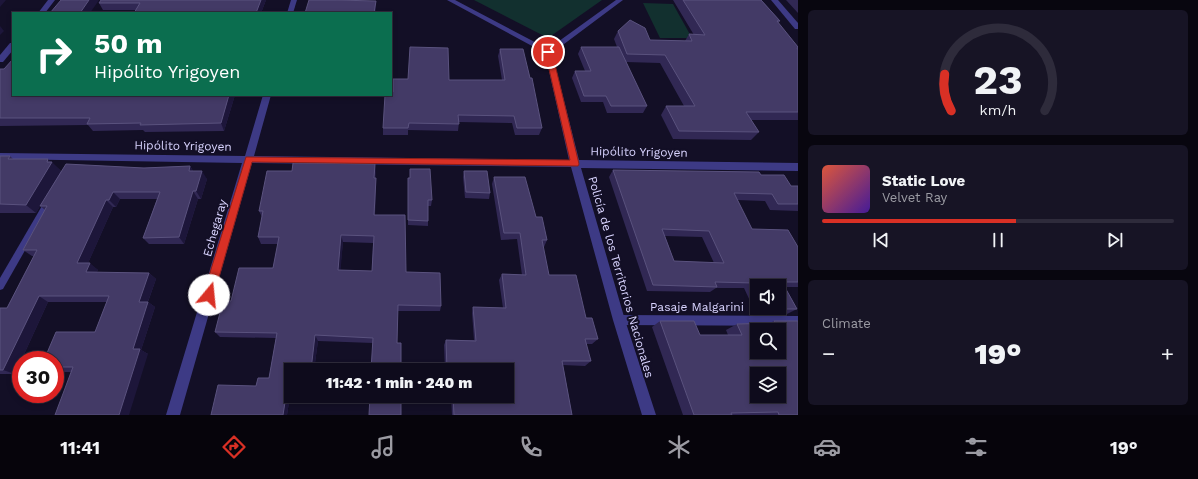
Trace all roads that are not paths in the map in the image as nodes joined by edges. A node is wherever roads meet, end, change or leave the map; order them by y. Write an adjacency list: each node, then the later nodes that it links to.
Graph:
1 (52, 0): 6 (street)
2 (294, 0): 7 (street)
3 (450, 0): 10 (street)
4 (620, 0): 10 (street)
5 (774, 0): 8 (street)
6 (42, 12)
7 (290, 12)
8 (798, 27)
9 (12, 46): 11 (street)
10 (548, 52): 15 (street, Policía de los Territorios Nacionales)
11 (0, 60)
12 (267, 96): 14 (street, Echegaray)
13 (0, 156): 14 (street, Hipólito Yrigoyen)
14 (248, 159): 15 (street, Hipólito Yrigoyen); 21 (street, Echegaray)
15 (575, 164): 16 (street, Hipólito Yrigoyen); 19 (street, Policía de los Territorios Nacionales)
16 (798, 166)
17 (55, 191): 18 (lane)
18 (0, 286)
19 (619, 320): 20 (lane, Pasaje Malgarini); 22 (street, Policía de los Territorios Nacionales)
20 (798, 321)
21 (173, 415)
22 (649, 415)

